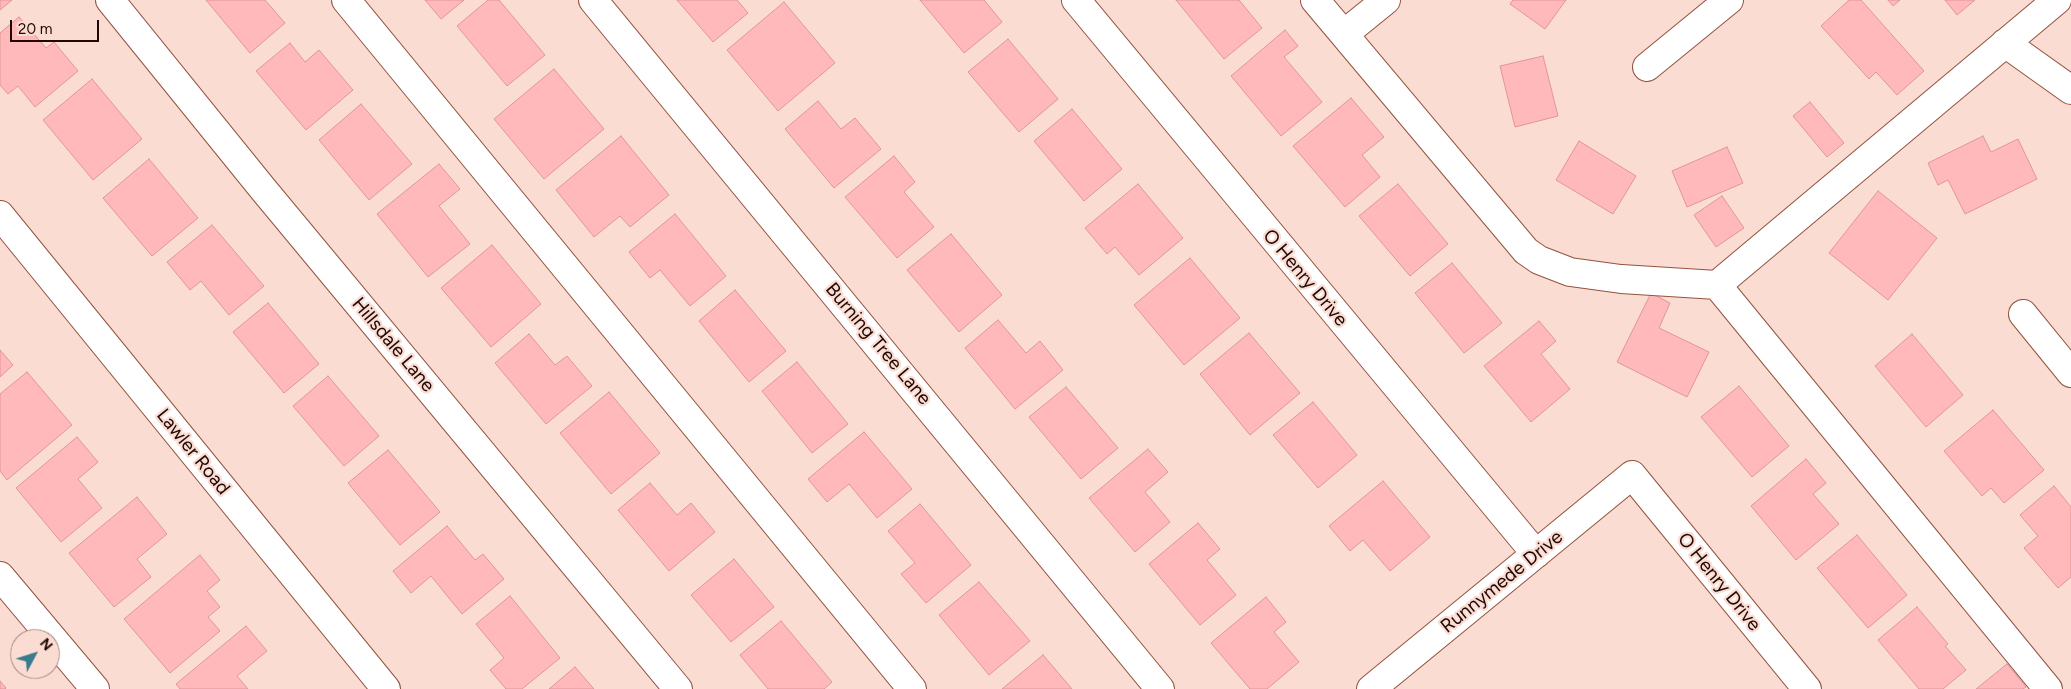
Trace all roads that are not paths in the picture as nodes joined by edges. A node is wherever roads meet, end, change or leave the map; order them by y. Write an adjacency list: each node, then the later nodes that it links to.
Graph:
1 (110, 0): 23 (street, Hillsdale Lane)
2 (346, 0): 24 (street)
3 (593, 0): 25 (street, Burning Tree Lane)
4 (1076, 0): 18 (street, O Henry Drive)
5 (1315, 0): 9 (street)
6 (1386, 0): 9 (street)
7 (1729, 0): 11 (street)
8 (2057, 0): 10 (street)
9 (1344, 34): 14 (street)
10 (2005, 43): 12 (street); 14 (street)
11 (1647, 67)
12 (2071, 90)
13 (0, 215): 22 (street, Lawler Road)
14 (1717, 285): 27 (street)
15 (2024, 314): 16 (street)
16 (2071, 373)
17 (1632, 475): 18 (street, Runnymede Drive); 20 (street, O Henry Drive)
18 (1536, 554): 26 (street, Runnymede Drive)
19 (0, 576): 21 (street)
20 (1801, 687)
21 (95, 689)
22 (386, 689)
23 (678, 689)
24 (912, 689)
25 (1160, 689)
26 (1371, 689)
27 (2048, 689)

